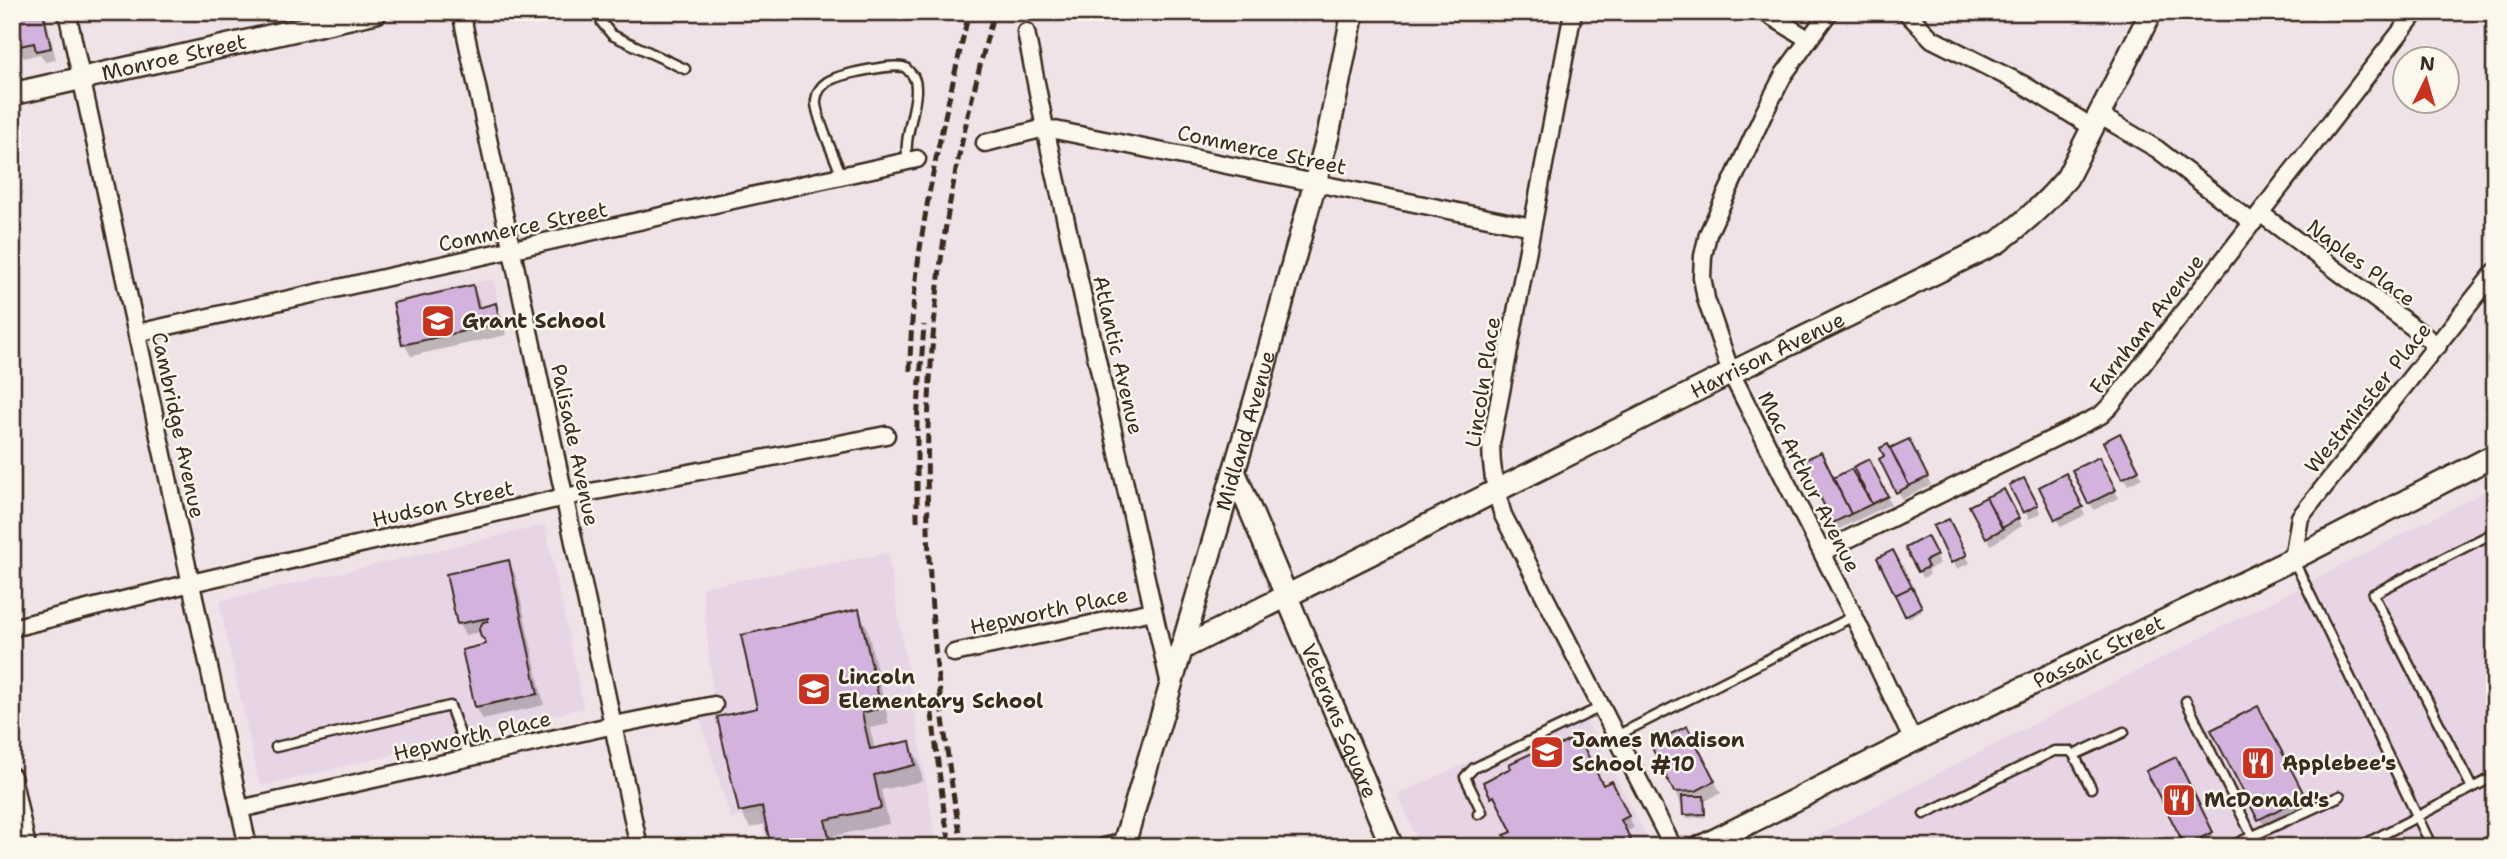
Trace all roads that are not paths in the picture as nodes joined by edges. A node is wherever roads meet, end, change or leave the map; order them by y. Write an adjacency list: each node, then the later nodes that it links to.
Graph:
1 (67, 12): 16 (street, Cambridge Avenue)
2 (376, 12): 16 (street, Monroe Street)
3 (461, 12): 26 (street, Palisade Avenue)
4 (599, 12): 15 (lane)
5 (1353, 12): 23 (street, Midland Avenue)
6 (1573, 12): 25 (street, Lincoln Place)
7 (1764, 12): 12 (street)
8 (1829, 12): 14 (street, Mac Arthur Avenue)
9 (1906, 12): 18 (street, Naples Place)
10 (2151, 12): 18 (street, Harrison Avenue)
11 (2416, 12): 24 (street, Farnham Avenue)
12 (1792, 20): 14 (street)
13 (1026, 32): 19 (street, Atlantic Avenue)
14 (1808, 39): 30 (street, Mac Arthur Avenue)
15 (684, 69)
16 (81, 80): 17 (street, Monroe Street); 28 (street, Cambridge Avenue)
17 (12, 94)
18 (2095, 121): 24 (street, Naples Place); 30 (street, Harrison Avenue)
19 (1045, 128): 20 (street, Commerce Street); 23 (street, Commerce Street); 41 (street, Atlantic Avenue)
20 (985, 143)
21 (913, 160): 22 (street, Commerce Street); 22 (lane)
22 (842, 176): 26 (street, Commerce Street)
23 (1315, 183): 25 (street, Commerce Street); 33 (street, Midland Avenue)
24 (2256, 218): 29 (street, Naples Place); 37 (street, Farnham Avenue)
25 (1532, 227): 34 (street, Lincoln Place)
26 (512, 251): 28 (street, Commerce Street); 35 (street, Palisade Avenue)
27 (2495, 272): 29 (street, Westminster Place)
28 (137, 333): 39 (street, Cambridge Avenue)
29 (2438, 346): 38 (street, Westminster Place)
30 (1731, 373): 34 (street, Harrison Avenue); 37 (street, Mac Arthur Avenue)
31 (886, 435): 35 (street, Hudson Street)
32 (2495, 454): 38 (street, Passaic Street)
33 (1234, 471): 40 (street, Veterans Square); 44 (street, Midland Avenue)
34 (1495, 492): 40 (street, Harrison Avenue); 49 (street, Lincoln Place)
35 (565, 497): 39 (street, Hudson Street); 50 (street, Palisade Avenue)
36 (2495, 532): 60 (lane)
37 (1822, 552): 42 (street, Mac Arthur Avenue)
38 (2293, 559): 53 (street, Passaic Street); 65 (lane)
39 (191, 583): 43 (street, Hudson Street); 62 (street, Cambridge Avenue)
40 (1288, 596): 44 (street); 71 (street, Veterans Square)
41 (1153, 611): 45 (street, Hepworth Place); 46 (street, Atlantic Avenue)
42 (1854, 616): 52 (lane); 53 (street, Mac Arthur Avenue)
43 (12, 628)
44 (1181, 649): 46 (street, Midland Avenue)
45 (954, 653)
46 (1170, 688): 67 (street, Midland Avenue)
47 (2186, 701): 66 (lane)
48 (714, 705): 50 (street, Hepworth Place)
49 (1603, 706): 52 (street, Lincoln Place); 63 (lane)
50 (614, 725): 56 (street, Hepworth Place); 70 (street, Palisade Avenue)
51 (2124, 732): 55 (lane)
52 (1618, 735): 72 (street, Lincoln Place)
53 (1913, 741): 73 (street, Passaic Street)
54 (276, 747): 56 (lane)
55 (2074, 755): 59 (lane); 64 (lane)
56 (469, 759): 62 (street, Hepworth Place)
57 (12, 776): 68 (street)
58 (2495, 776): 60 (lane)
59 (2091, 788)
60 (2472, 788): 65 (lane)
61 (2340, 796): 66 (lane)
62 (240, 809): 69 (street, Cambridge Avenue)
63 (1478, 814)
64 (1924, 814)
65 (2417, 817): 75 (lane); 76 (lane)
66 (2252, 836): 74 (lane)
67 (1117, 845)
68 (27, 847)
69 (248, 847)
70 (639, 847)
71 (1392, 847)
72 (1673, 847)
73 (1701, 847)
74 (2229, 847)
75 (2359, 847)
76 (2432, 847)

